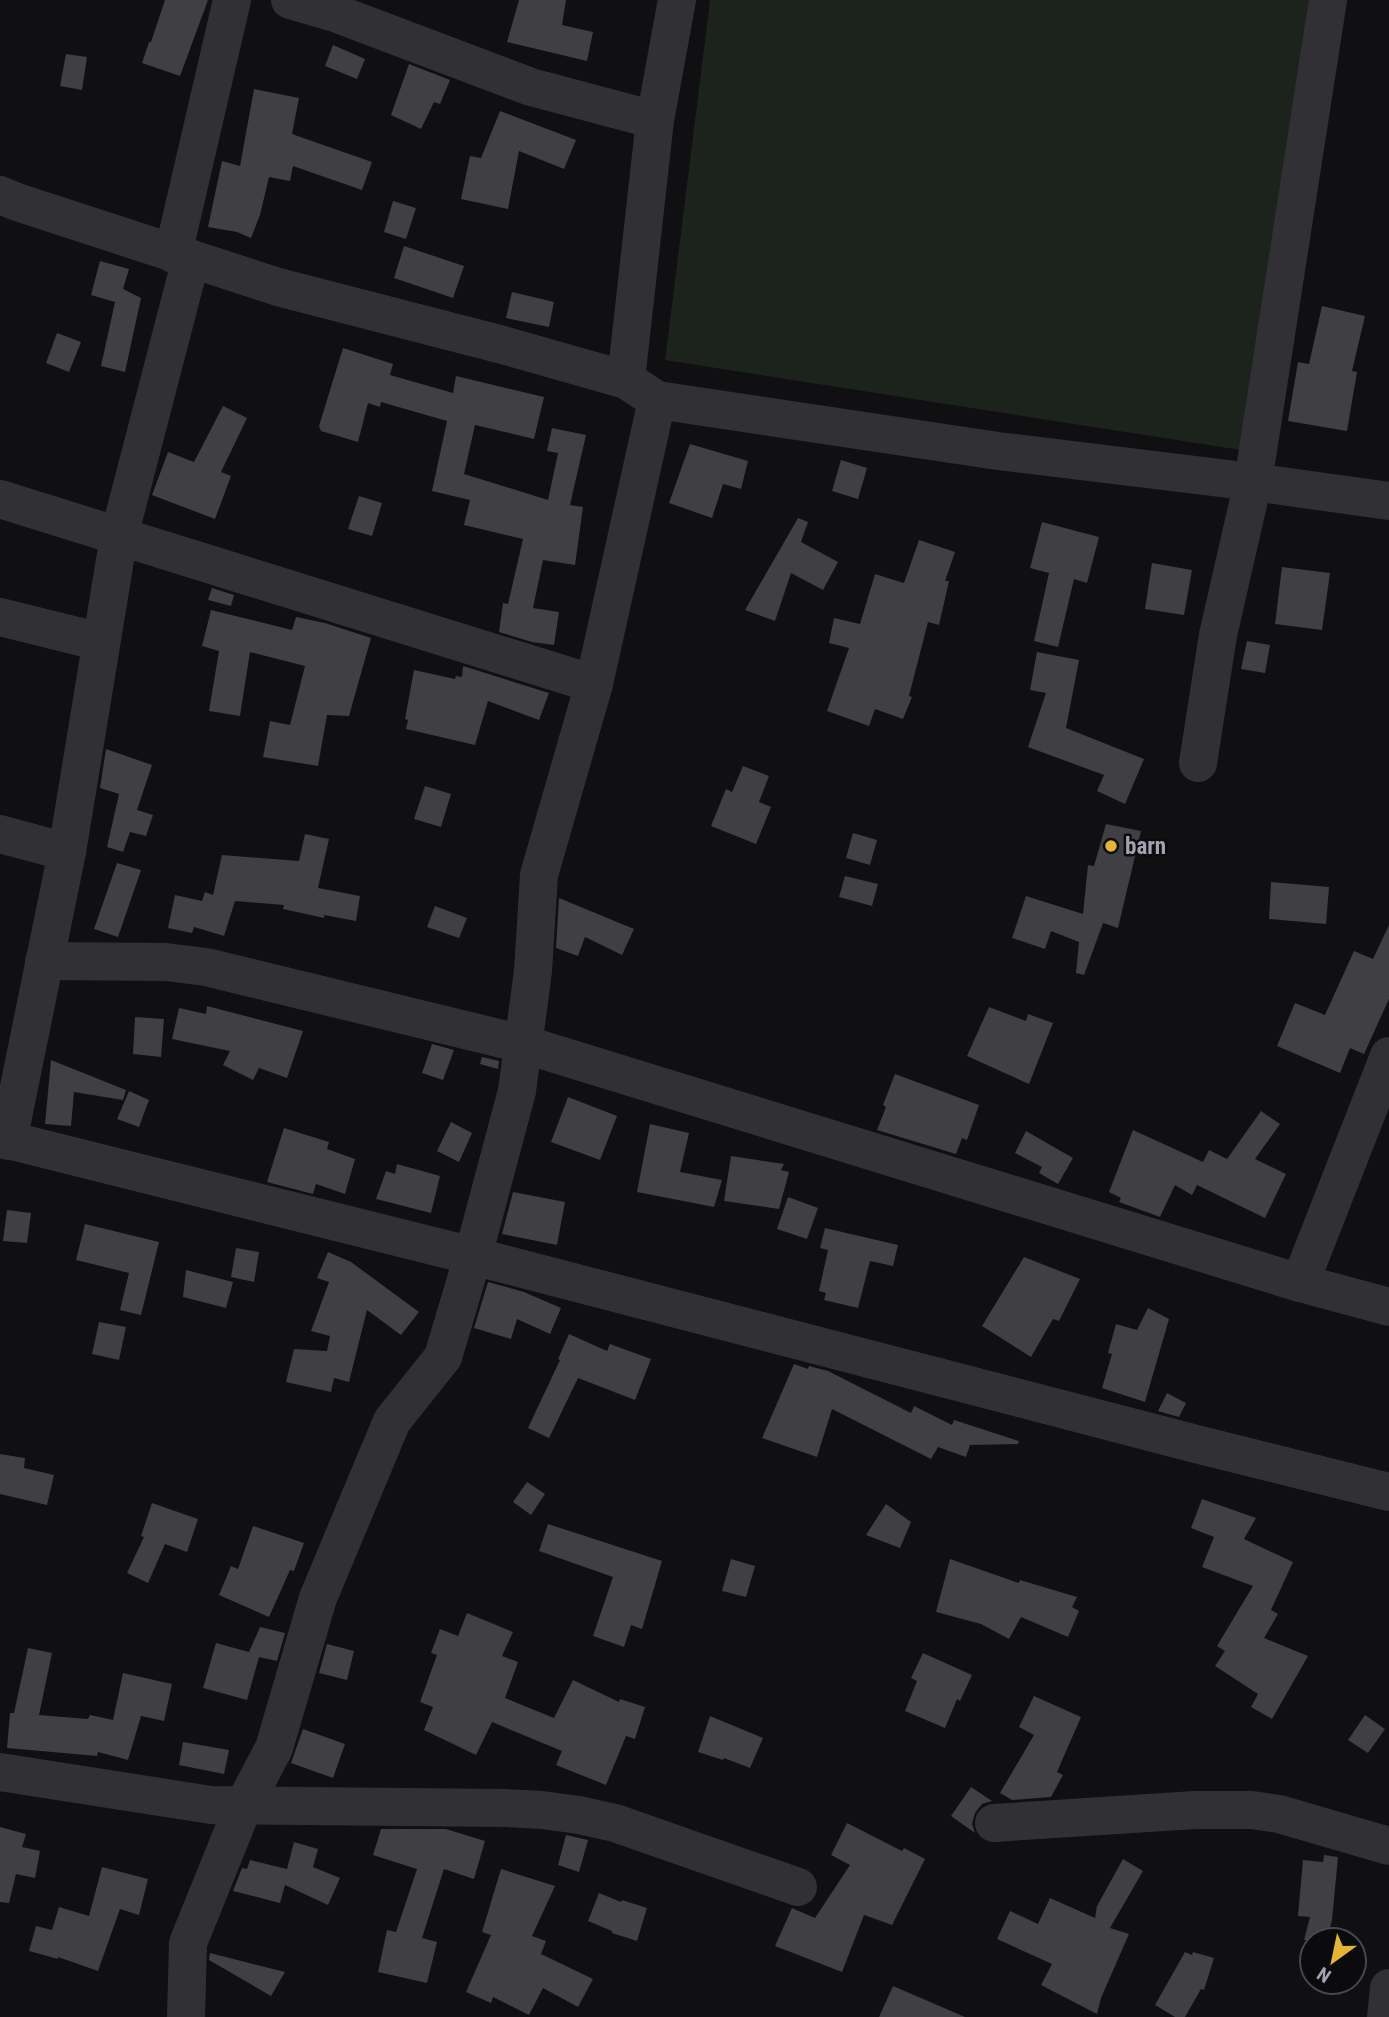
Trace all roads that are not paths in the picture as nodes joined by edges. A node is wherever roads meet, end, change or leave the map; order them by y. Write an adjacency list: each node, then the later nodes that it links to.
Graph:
1 (232, 0): 7 (street)
2 (290, 0): 5 (street)
3 (677, 0): 5 (street)
4 (1328, 0): 9 (street)
5 (655, 120): 8 (street)
6 (0, 195): 7 (street)
7 (182, 256): 8 (street); 12 (street)
8 (641, 390): 9 (street); 15 (street)
9 (1253, 482): 11 (street); 16 (street)
10 (0, 499): 12 (street)
11 (1389, 501)
12 (119, 536): 14 (street); 15 (street)
13 (0, 617): 14 (street)
14 (102, 642): 18 (street)
15 (594, 684): 20 (street)
16 (1198, 763)
17 (0, 834): 18 (street)
18 (67, 852): 19 (street)
19 (44, 961): 20 (street); 22 (street)
20 (523, 1044): 23 (street); 24 (street)
21 (1389, 1056): 24 (street)
22 (4, 1140): 23 (street)
23 (473, 1256): 26 (street); 28 (street)
24 (1300, 1283): 25 (street)
25 (1389, 1307)
26 (1389, 1492)
27 (0, 1772): 28 (street)
28 (243, 1807): 31 (street); 33 (street)
29 (994, 1823): 30 (street)
30 (1389, 1846)
31 (798, 1887)
32 (1389, 1988): 34 (street)
33 (186, 2017)
34 (1386, 2017)

